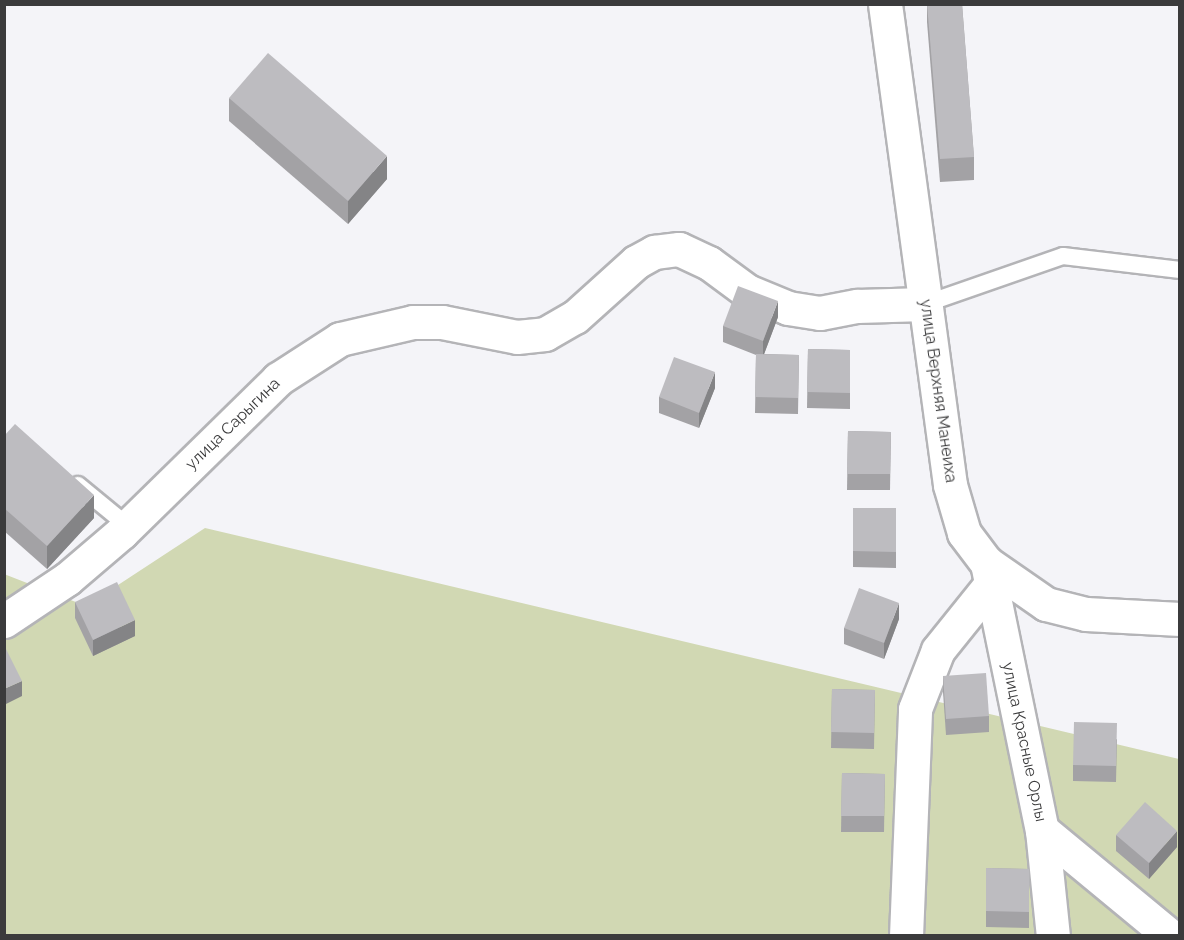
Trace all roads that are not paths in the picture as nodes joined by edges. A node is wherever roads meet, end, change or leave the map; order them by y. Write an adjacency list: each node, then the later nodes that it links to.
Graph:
1 (885, 4): 3 (street, улица Верхняя Манеиха)
2 (1179, 270): 3 (lane)
3 (925, 304): 5 (street, улица Сарыгина); 6 (street, улица Верхняя Манеиха)
4 (60, 471): 5 (lane)
5 (128, 526): 8 (street, улица Сарыгина)
6 (989, 573): 7 (street, улица Верхняя Манеиха); 9 (street, улица Красные Орлы); 10 (street)
7 (1179, 619)
8 (4, 621)
9 (1042, 830): 11 (street); 12 (street, улица Красные Орлы)
10 (909, 933)
11 (1053, 936)
12 (1170, 936)

